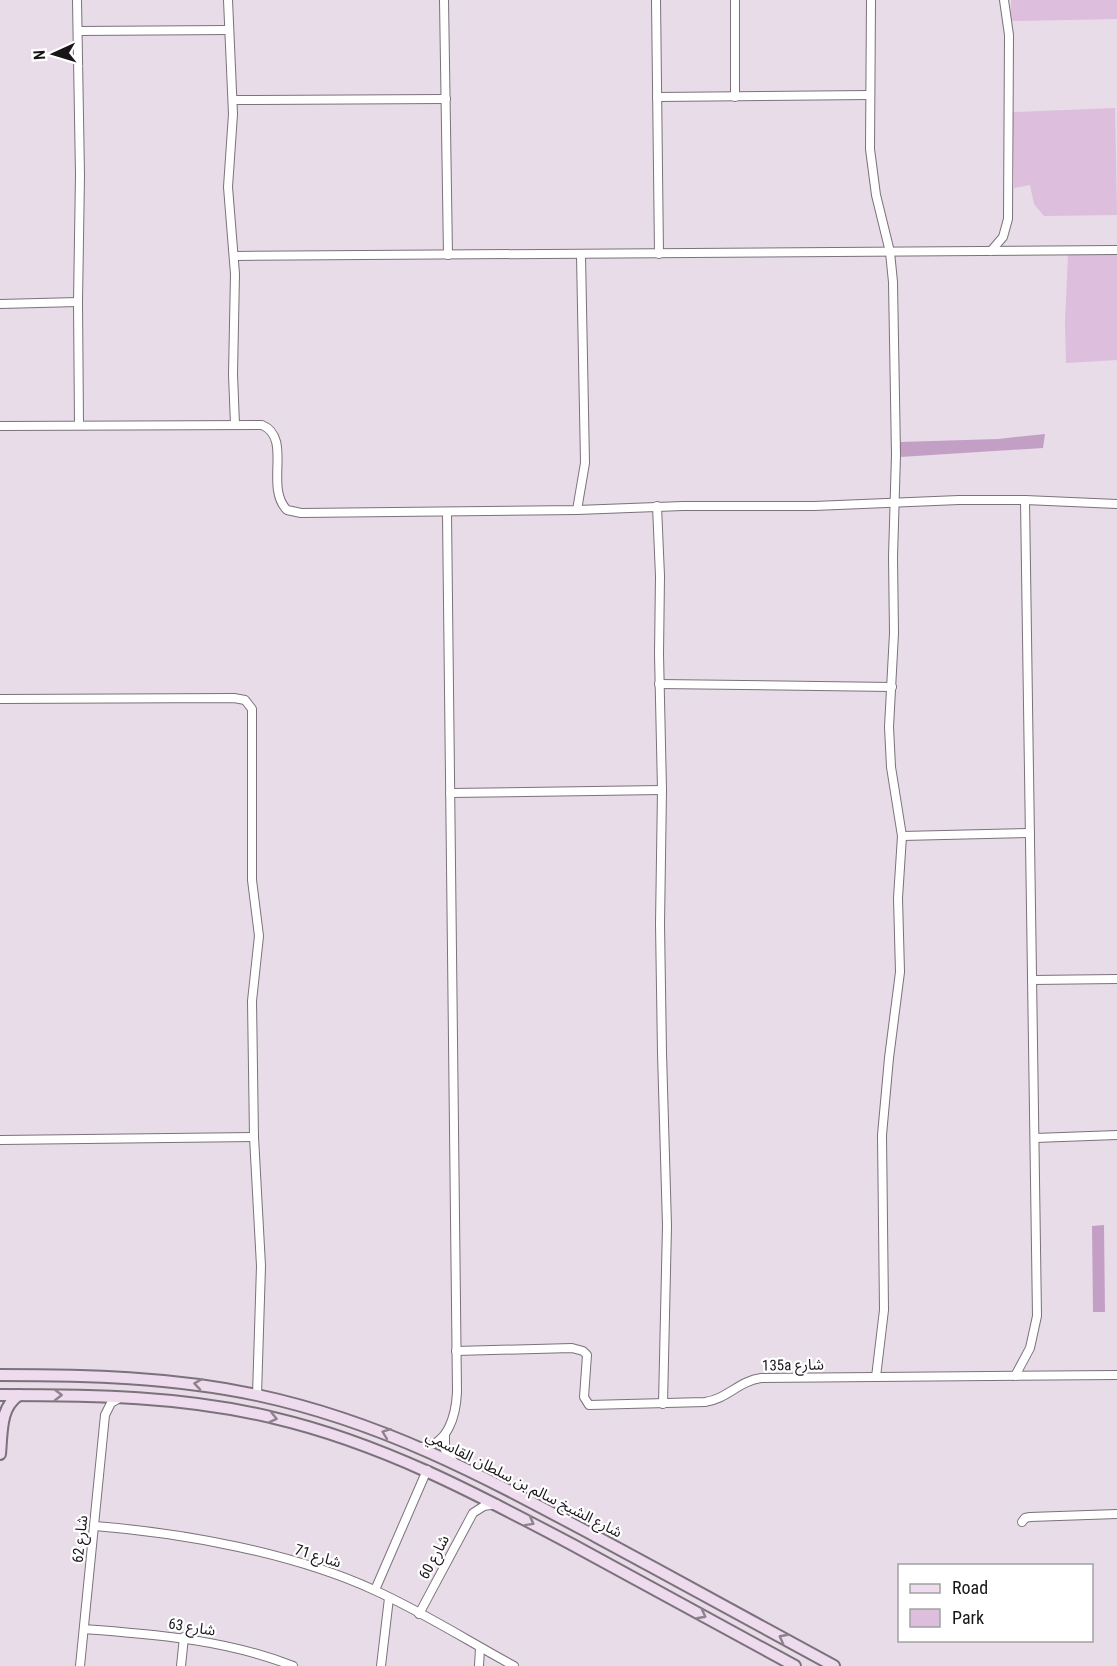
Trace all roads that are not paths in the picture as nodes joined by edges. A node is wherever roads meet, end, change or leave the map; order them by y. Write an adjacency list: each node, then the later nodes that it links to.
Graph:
1 (77, 0): 9 (street)
2 (228, 0): 8 (street)
3 (444, 0): 13 (street)
4 (656, 0): 11 (street)
5 (735, 0): 12 (street)
6 (872, 0): 10 (street)
7 (1004, 0): 16 (street)
8 (229, 30): 9 (street); 14 (street)
9 (78, 31): 22 (street)
10 (870, 95): 12 (street); 17 (street)
11 (657, 97): 12 (street); 18 (street)
12 (735, 97)
13 (446, 99): 14 (street); 19 (street)
14 (233, 100): 21 (street)
15 (1117, 250): 16 (street)
16 (991, 251): 17 (street)
17 (890, 252): 18 (street); 28 (street)
18 (659, 254): 20 (street)
19 (448, 255): 20 (street); 21 (street)
20 (581, 255): 31 (street)
21 (234, 256): 25 (street)
22 (78, 302): 23 (street); 24 (street)
23 (0, 304)
24 (79, 425): 25 (street); 26 (street)
25 (234, 425): 32 (street)
26 (0, 426)
27 (1025, 500): 28 (street); 29 (street); 38 (street)
28 (895, 503): 30 (street); 34 (street)
29 (1117, 504)
30 (657, 506): 31 (street); 33 (street)
31 (577, 510): 32 (street)
32 (447, 513): 37 (street)
33 (659, 684): 34 (street); 36 (street)
34 (892, 687): 39 (street)
35 (0, 699): 43 (street)
36 (662, 790): 37 (street); 56 (street)
37 (450, 793): 46 (street)
38 (1030, 833): 39 (street); 41 (street)
39 (902, 836): 50 (street)
40 (1117, 979): 41 (street)
41 (1032, 980): 44 (street)
42 (1117, 1136): 44 (street)
43 (254, 1137): 45 (street); 54 (street)
44 (1035, 1138): 49 (street)
45 (0, 1140)
46 (456, 1351): 56 (street, 135a شارع); 59 (street)
47 (0, 1375): 54 (street, شارع الشيخ سالم بن سلطان القاسمي, one-way to 47)
48 (1117, 1375): 49 (street, 135a شارع)
49 (1015, 1376): 50 (street, 135a شارع)
50 (876, 1377): 56 (street, 135a شارع)
51 (0, 1395): 52 (street, شارع الشيخ سالم بن سلطان القاسمي)
52 (19, 1395): 53 (street, شارع الشيخ سالم بن سلطان القاسمي, one-way to 53); 61 (street)
53 (87, 1395): 55 (street, شارع الشيخ سالم بن سلطان القاسمي); 57 (street)
54 (257, 1395): 60 (street, شارع الشيخ سالم بن سلطان القاسمي, one-way to 54)
55 (123, 1396): 57 (street); 63 (street, شارع الشيخ سالم بن سلطان القاسمي, one-way to 63)
56 (663, 1404)
57 (105, 1414): 69 (street, شارع 62)
58 (0, 1426): 61 (street)
59 (444, 1436): 60 (street); 62 (street)
60 (421, 1447): 62 (street, شارع الشيخ سالم بن سلطان القاسمي)
61 (1, 1448)
62 (453, 1461): 70 (street, شارع الشيخ سالم بن سلطان القاسمي)
63 (427, 1470): 64 (street, شارع الشيخ سالم بن سلطان القاسمي); 72 (street)
64 (468, 1489): 65 (street, شارع الشيخ سالم بن سلطان القاسمي); 66 (street)
65 (497, 1504): 66 (street); 71 (street, شارع الشيخ سالم بن سلطان القاسمي, one-way to 71)
66 (473, 1513): 74 (street, شارع 60)
67 (1117, 1514): 68 (street)
68 (1022, 1522)
69 (95, 1526): 72 (street, شارع 71); 75 (street, شارع 62)
70 (682, 1583): 71 (street); 85 (street, شارع الشيخ سالم بن سلطان القاسمي, one-way to 70)
71 (643, 1584): 84 (street, شارع الشيخ سالم بن سلطان القاسمي, one-way to 84)
72 (375, 1590): 73 (street, شارع 71)
73 (389, 1598): 74 (street, شارع 71); 81 (street)
74 (419, 1614): 77 (street, شارع 71)
75 (84, 1629): 76 (street, شارع 63); 78 (street, شارع 62)
76 (184, 1637): 79 (street); 80 (street, شارع 63)
77 (480, 1648): 82 (street); 83 (street, شارع 71)
78 (80, 1666)
79 (181, 1666)
80 (293, 1666)
81 (381, 1666)
82 (479, 1666)
83 (514, 1666)
84 (795, 1666)
85 (834, 1666)

